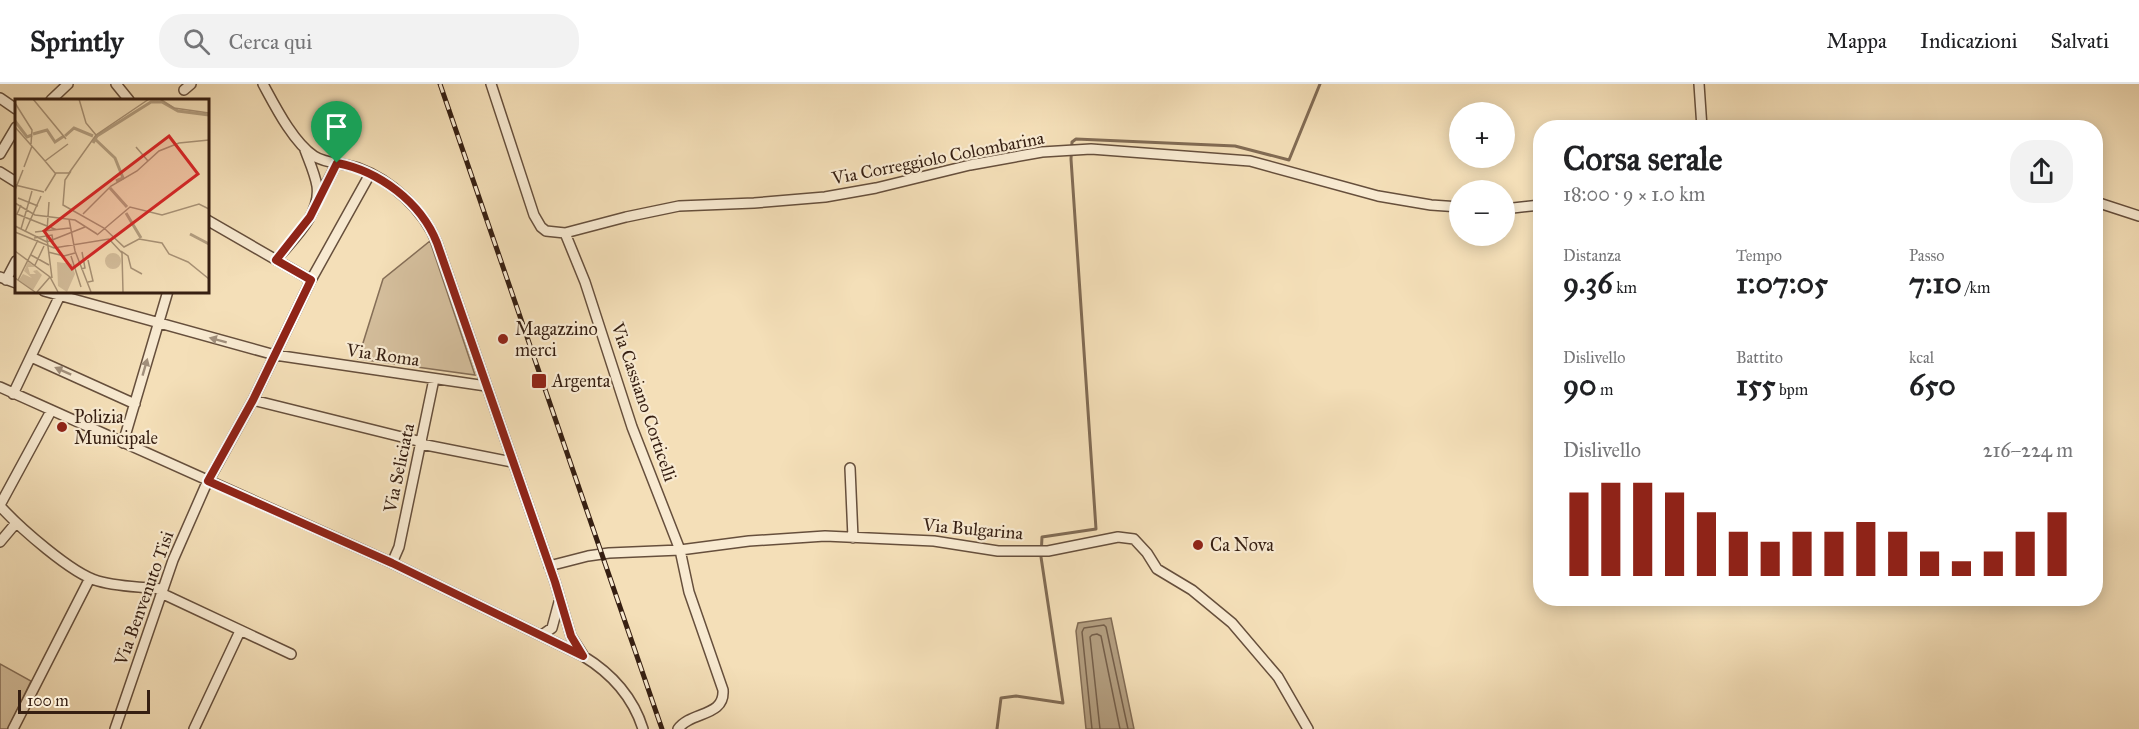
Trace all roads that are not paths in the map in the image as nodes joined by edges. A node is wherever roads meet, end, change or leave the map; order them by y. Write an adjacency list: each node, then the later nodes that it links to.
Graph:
1 (68, 84): 7 (street)
2 (116, 84): 8 (street)
3 (491, 84): 25 (street)
4 (1699, 84): 10 (street)
5 (266, 85): 12 (street)
6 (0, 98): 9 (street)
7 (52, 99)
8 (128, 99)
9 (15, 107)
10 (1701, 120)
11 (15, 129): 13 (street)
12 (304, 147): 14 (street); 18 (street)
13 (0, 154)
14 (337, 163): 16 (street); 18 (street)
15 (0, 172): 17 (street)
16 (370, 174): 29 (street, Via Benvenuto Tisi); 36 (street)
17 (15, 178)
18 (317, 202): 26 (street)
19 (2103, 204): 23 (street)
20 (1449, 206): 25 (street, Via Correggiolo Colombarina)
21 (1533, 206): 22 (street)
22 (1515, 207)
23 (2139, 216)
24 (208, 222): 26 (street)
25 (565, 233): 51 (street, Via Cassiano Corticelli)
26 (276, 260): 29 (street)
27 (15, 262): 28 (street)
28 (2, 278)
29 (311, 280): 33 (street, Via Benvenuto Tisi)
30 (168, 292): 32 (street)
31 (61, 293): 32 (street, Via Roma); 34 (street)
32 (158, 324): 33 (street, Via Roma, one-way to 32); 40 (street, one-way to 32)
33 (274, 356): 35 (street, Via Roma); 39 (street, Via Benvenuto Tisi)
34 (31, 357): 38 (street); 40 (street, one-way to 34)
35 (434, 379): 36 (street, Via Roma); 43 (street, Via Seliciata)
36 (486, 386): 44 (street)
37 (0, 387): 38 (street)
38 (13, 394): 41 (street)
39 (253, 400): 43 (street); 46 (street, Via Benvenuto Tisi)
40 (135, 404): 42 (street)
41 (51, 411): 42 (street); 47 (street)
42 (123, 443): 46 (street)
43 (421, 443): 44 (street); 52 (street, Via Seliciata)
44 (512, 462): 53 (street)
45 (850, 468): 49 (street)
46 (208, 481): 52 (street); 56 (street, Via Benvenuto Tisi)
47 (0, 505): 48 (street)
48 (16, 523): 50 (street); 54 (street)
49 (853, 538): 51 (street, Via Bulgarina); 66 (street, Via Bulgarina)
50 (0, 542)
51 (680, 550): 53 (street, Via Bulgarina); 65 (street, Via Cassiano Corticelli)
52 (392, 563): 58 (street)
53 (549, 566): 55 (street)
54 (90, 579): 56 (street); 61 (street)
55 (555, 582): 58 (street); 60 (street)
56 (162, 591): 57 (street); 62 (street, Via Benvenuto Tisi)
57 (240, 631): 59 (street); 63 (street)
58 (542, 635): 60 (street)
59 (291, 654)
60 (583, 656): 64 (street)
61 (13, 729)
62 (115, 729)
63 (194, 729)
64 (644, 729)
65 (678, 729)
66 (1308, 729)

